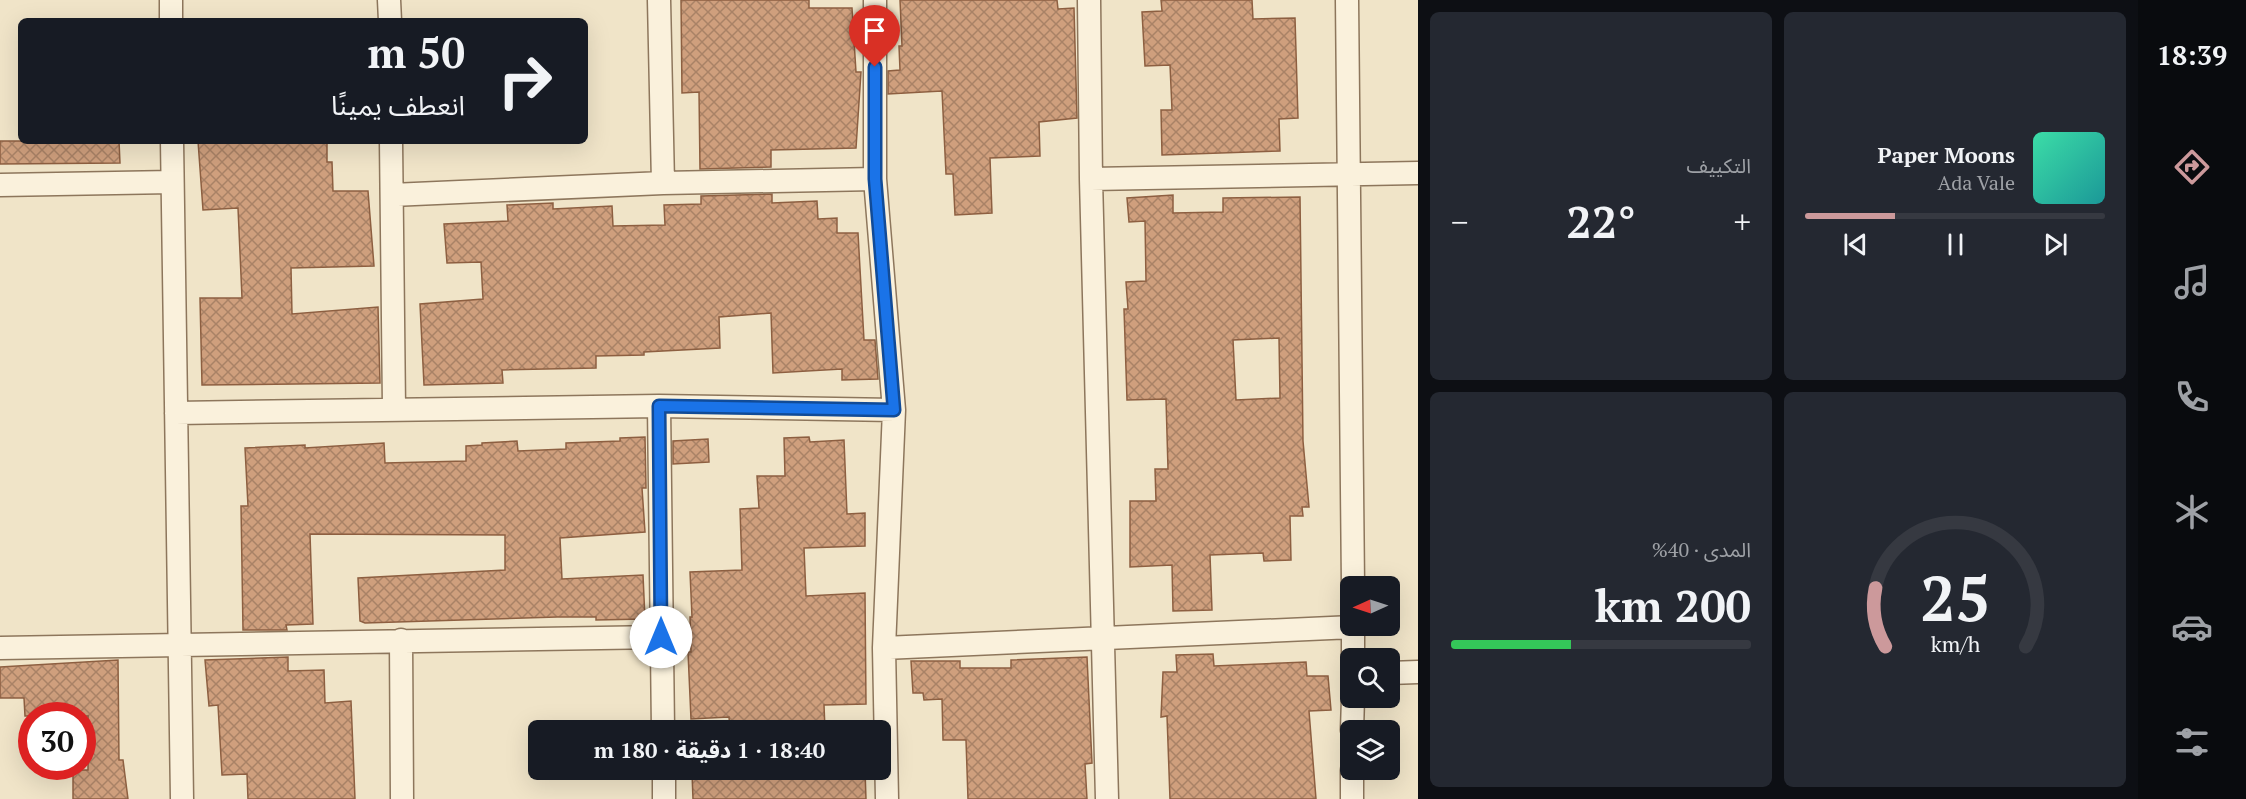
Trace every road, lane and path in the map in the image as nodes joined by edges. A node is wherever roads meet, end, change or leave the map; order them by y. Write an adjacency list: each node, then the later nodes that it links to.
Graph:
1 (171, 0): 7 (street)
2 (389, 0): 8 (street)
3 (659, 0): 16 (street)
4 (875, 0): 13 (street)
5 (1089, 0): 14 (street)
6 (1347, 0): 11 (street)
7 (171, 18)
8 (390, 18)
9 (172, 144): 15 (street)
10 (391, 144): 18 (street)
11 (1349, 174): 12 (street); 14 (street); 23 (street)
12 (1418, 174)
13 (875, 179): 16 (street); 21 (street)
14 (1091, 179): 27 (street)
15 (172, 182): 17 (street); 22 (street)
16 (663, 183): 18 (street)
17 (0, 185)
18 (392, 195): 20 (street)
19 (659, 406): 20 (street); 21 (street); 25 (street)
20 (394, 408): 22 (street)
21 (894, 410): 30 (street)
22 (176, 413): 28 (street)
23 (1353, 576)
24 (1340, 627): 27 (street)
25 (661, 637): 26 (street); 33 (street)
26 (401, 640): 28 (street); 37 (street)
27 (1104, 640): 30 (street); 40 (street)
28 (178, 643): 29 (street); 36 (street)
29 (0, 648)
30 (884, 648): 39 (street)
31 (1418, 672): 32 (street)
32 (1400, 673)
33 (663, 720)
34 (664, 780): 38 (street)
35 (1352, 780): 41 (street)
36 (182, 799)
37 (402, 799)
38 (664, 799)
39 (887, 799)
40 (1107, 799)
41 (1352, 799)

